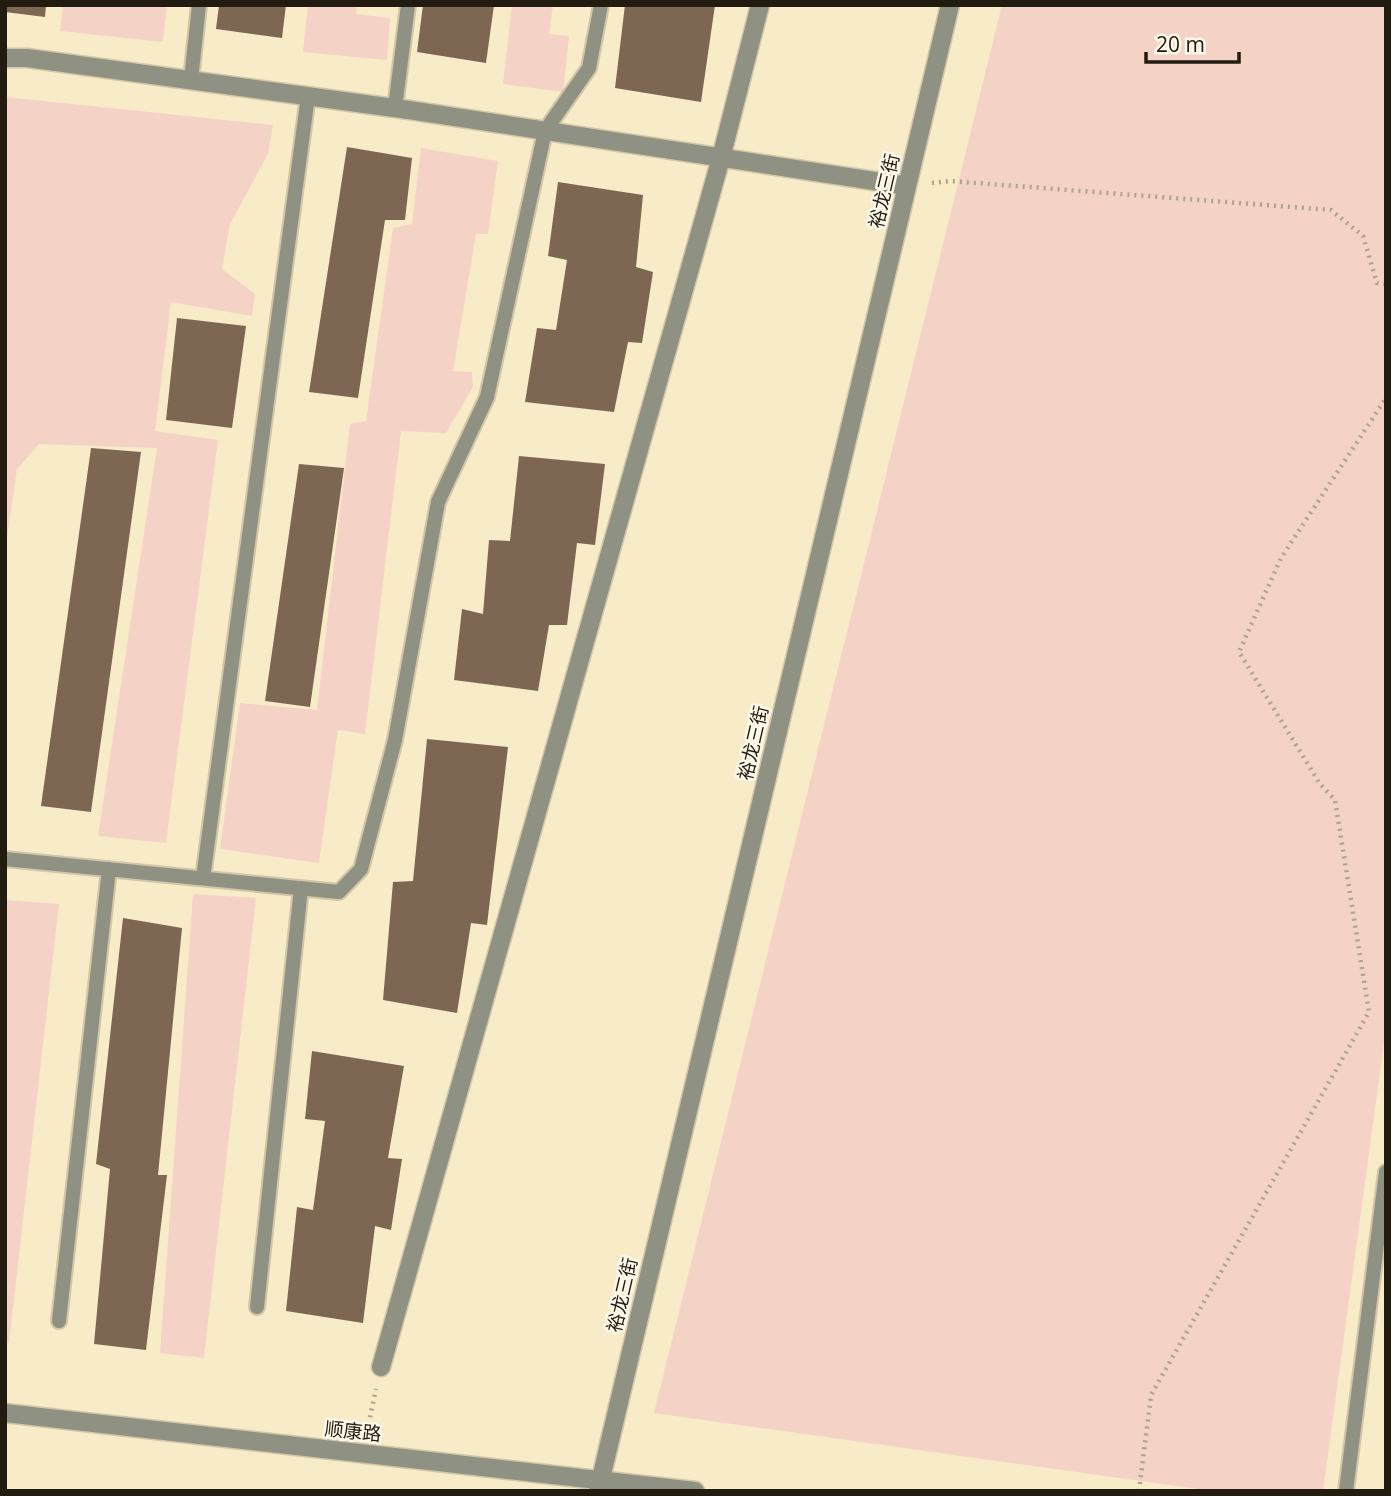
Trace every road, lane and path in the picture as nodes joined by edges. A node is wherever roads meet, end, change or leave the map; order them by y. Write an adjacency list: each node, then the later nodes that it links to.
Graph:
1 (199, 5): 7 (lane)
2 (408, 5): 9 (lane)
3 (601, 5): 10 (lane)
4 (760, 5): 11 (street)
5 (950, 5): 12 (street, 裕龙三街)
6 (5, 58): 7 (street)
7 (191, 80): 8 (street)
8 (308, 96): 9 (street); 17 (lane)
9 (395, 108): 10 (street)
10 (545, 131): 11 (street); 18 (lane)
11 (721, 158): 12 (street); 22 (street)
12 (907, 186): 13 (path); 25 (street, 裕龙三街)
13 (1386, 284)
14 (1386, 398): 27 (path)
15 (5, 859): 16 (lane)
16 (109, 869): 17 (lane); 21 (lane)
17 (203, 878): 18 (lane)
18 (301, 888): 20 (lane)
19 (1386, 1172): 28 (lane)
20 (257, 1307)
21 (59, 1321)
22 (381, 1367): 24 (path)
23 (5, 1413): 24 (street, 顺康路)
24 (362, 1453): 25 (street, 顺康路)
25 (599, 1485): 26 (street, 顺康路)
26 (695, 1491)
27 (1139, 1491)
28 (1346, 1491)

